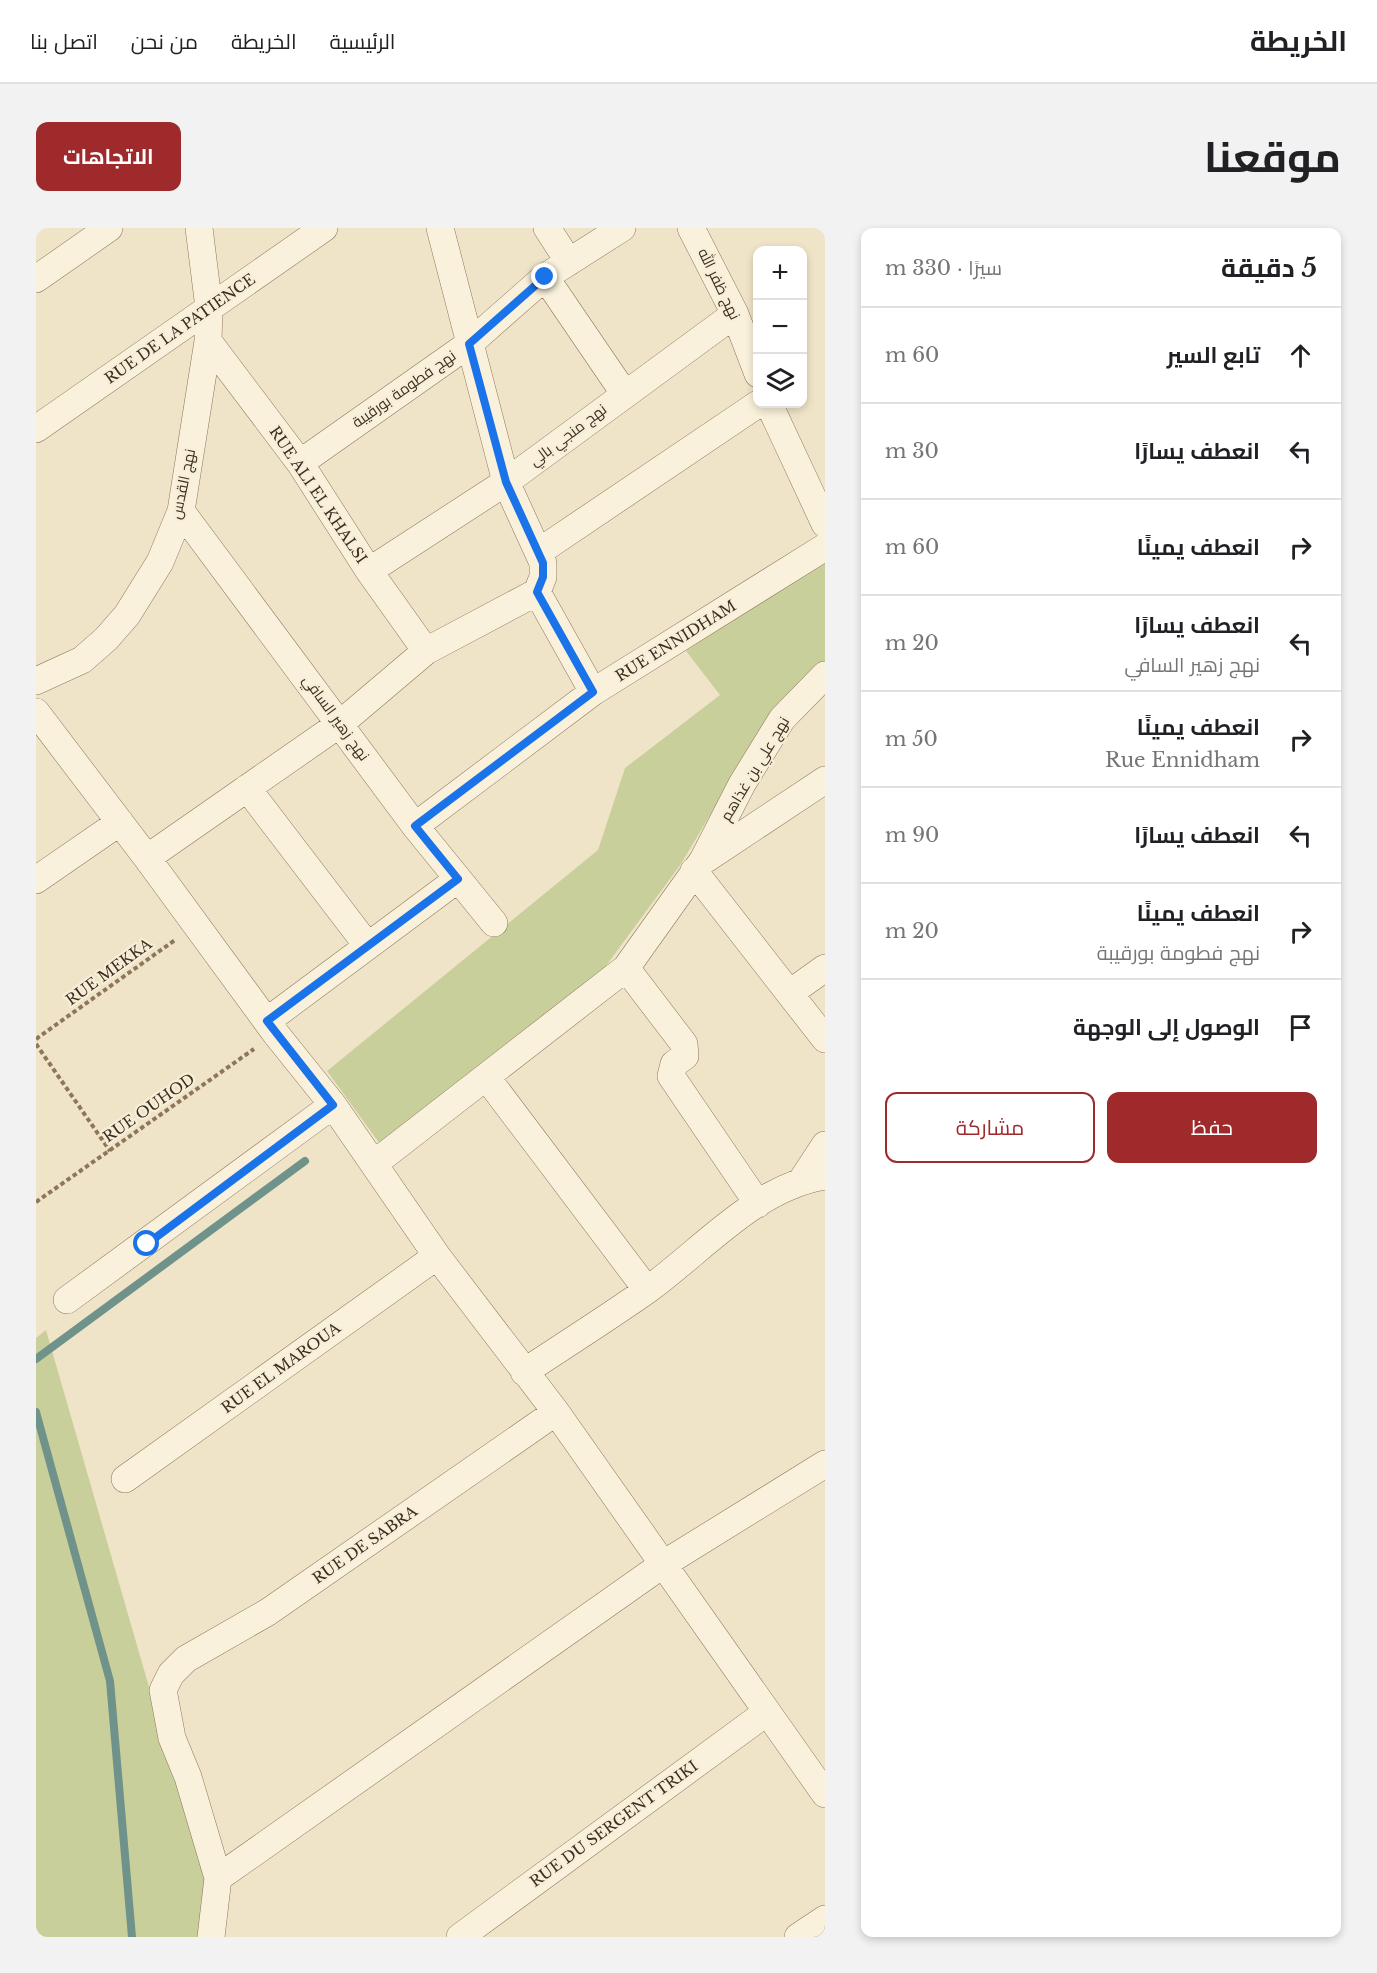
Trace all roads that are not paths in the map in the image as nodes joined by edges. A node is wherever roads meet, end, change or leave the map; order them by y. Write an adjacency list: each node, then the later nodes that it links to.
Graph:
1 (109, 228): 10 (street)
2 (199, 228): 11 (street, نهج القدس)
3 (324, 228): 11 (street, RUE DE LA PATIENCE)
4 (440, 228): 14 (street)
5 (547, 228): 8 (street)
6 (622, 228): 8 (street, نهج فطومة بورقيبة)
7 (691, 228): 12 (street, نهج ظفر الله)
8 (570, 262): 9 (street, نهج فطومة بورقيبة)
9 (545, 277): 14 (street, نهج فطومة بورقيبة); 16 (street)
10 (36, 279)
11 (209, 308): 13 (street, نهج القدس); 19 (street, RUE DE LA PATIENCE)
12 (735, 314): 15 (street, نهج ظفر الله); 16 (street, نهج منجي بالي)
13 (208, 341): 20 (street, RUE ALI EL KHALSI); 22 (street, نهج القدس)
14 (469, 344): 20 (street, نهج فطومة بورقيبة); 21 (street)
15 (753, 361)
16 (624, 393): 21 (street, نهج منجي بالي)
17 (753, 407): 25 (street)
18 (771, 408): 23 (street)
19 (36, 429)
20 (300, 463): 26 (street, RUE ALI EL KHALSI)
21 (506, 482): 25 (street); 26 (street, نهج منجي بالي)
22 (181, 511): 30 (street, نهج القدس); 33 (street, نهج زهير السافي)
23 (825, 524)
24 (825, 547): 31 (street, RUE ENNIDHAM)
25 (540, 551): 27 (street)
26 (369, 571): 28 (street, RUE ALI EL KHALSI)
27 (537, 592): 28 (street); 31 (street)
28 (426, 651): 33 (street)
29 (825, 675): 39 (street, نهج علي بن غذاهم)
30 (36, 681)
31 (593, 692): 37 (street, RUE ENNIDHAM)
32 (36, 712): 36 (street)
33 (341, 723): 35 (street); 37 (street, نهج زهير السافي)
34 (825, 780): 39 (street)
35 (247, 789): 38 (street); 43 (street)
36 (120, 822): 38 (street); 41 (street)
37 (415, 826): 40 (street, نهج زهير السافي)
38 (147, 858): 47 (street)
39 (699, 866): 44 (street); 46 (street)
40 (458, 879): 42 (street, نهج زهير السافي); 43 (street)
41 (36, 880)
42 (494, 923)
43 (367, 945): 47 (street)
44 (626, 968): 49 (street); 54 (street)
45 (825, 968): 46 (street)
46 (790, 993): 48 (street)
47 (272, 1028): 50 (street)
48 (825, 1039)
49 (487, 1078): 52 (street); 56 (street)
50 (333, 1105): 52 (street); 57 (street)
51 (825, 1144): 53 (street)
52 (375, 1163): 55 (street)
53 (813, 1178): 54 (street)
54 (758, 1204): 56 (street)
55 (437, 1256): 58 (street); 61 (street, RUE EL MAROUA)
56 (647, 1290): 58 (street)
57 (67, 1299)
58 (524, 1372): 59 (street)
59 (556, 1412): 62 (street); 65 (street, RUE DE SABRA)
60 (825, 1464): 62 (street)
61 (125, 1479)
62 (662, 1565): 63 (street); 65 (street)
63 (767, 1712): 64 (street); 68 (street, RUE DU SERGENT TRIKI)
64 (825, 1794)
65 (218, 1878): 67 (street)
66 (825, 1918): 69 (street)
67 (211, 1937)
68 (460, 1937)
69 (798, 1937)

